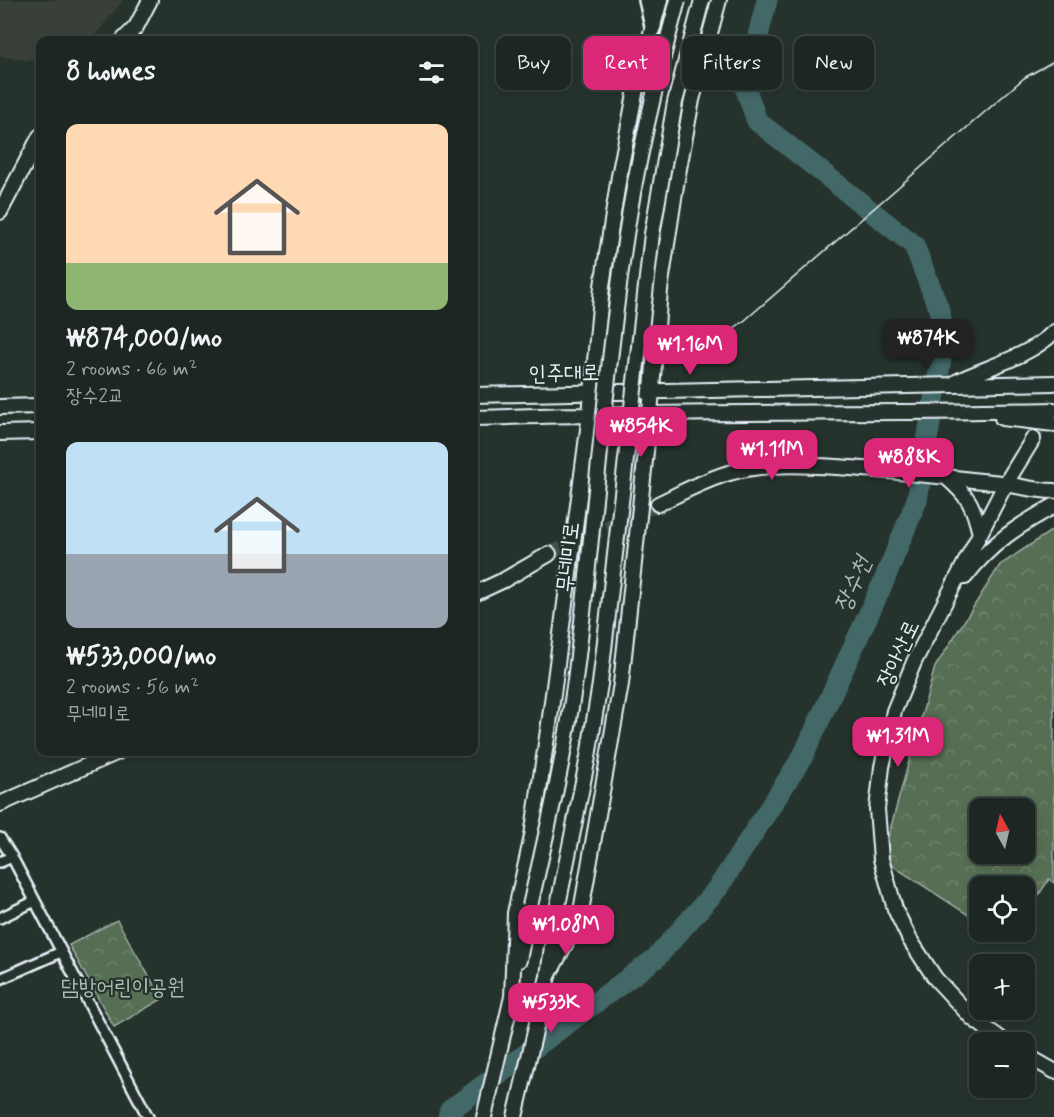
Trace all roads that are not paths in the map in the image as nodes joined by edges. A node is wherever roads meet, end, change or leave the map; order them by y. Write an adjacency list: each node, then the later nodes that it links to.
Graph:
1 (150, 0): 8 (main road)
2 (647, 0): 7 (main road)
3 (660, 0): 7 (main road)
4 (678, 0): 47 (main road, 무네미로, bridge)
5 (702, 0): 45 (main road, 무네미로, bridge)
6 (719, 0): 15 (main road)
7 (653, 26): 14 (main road)
8 (127, 36)
9 (36, 144): 10 (main road)
10 (0, 213)
11 (1054, 332): 13 (main road)
12 (1054, 383): 13 (main road)
13 (952, 385): 15 (main road, 인주대로)
14 (591, 392): 15 (main road, 인주대로); 16 (main road, 인주대로); 21 (main road)
15 (651, 392): 22 (main road)
16 (478, 395)
17 (36, 406): 18 (main road)
18 (0, 407)
19 (1054, 410): 20 (main road)
20 (949, 412): 22 (main road, 인주대로); 24 (main road)
21 (590, 414): 22 (main road, 인주대로); 23 (main road, 인주대로); 47 (main road)
22 (650, 414): 45 (main road)
23 (478, 417)
24 (1054, 424)
25 (36, 432): 26 (main road)
26 (0, 433)
27 (1032, 439): 29 (main road, 장아산로)
28 (941, 476): 29 (main road); 31 (main road); 33 (main road)
29 (1006, 483): 30 (main road); 33 (main road, 장아산로)
30 (1054, 490)
31 (658, 504)
32 (1054, 506): 36 (main road)
33 (980, 534): 36 (main road, 장아산로)
34 (549, 554): 35 (main road)
35 (478, 592)
36 (941, 610): 48 (main road, 장아산로)
37 (109, 756): 38 (main road)
38 (0, 804)
39 (0, 838): 40 (street)
40 (12, 857): 41 (street); 42 (street)
41 (0, 862)
42 (35, 901): 43 (street); 44 (street)
43 (0, 918)
44 (62, 952): 46 (street); 52 (street)
45 (548, 976): 53 (main road, 무네미로)
46 (0, 979)
47 (512, 997): 51 (main road, 무네미로)
48 (991, 1032)
49 (1035, 1060): 50 (main road)
50 (1054, 1071)
51 (485, 1113)
52 (148, 1117)
53 (515, 1117)

